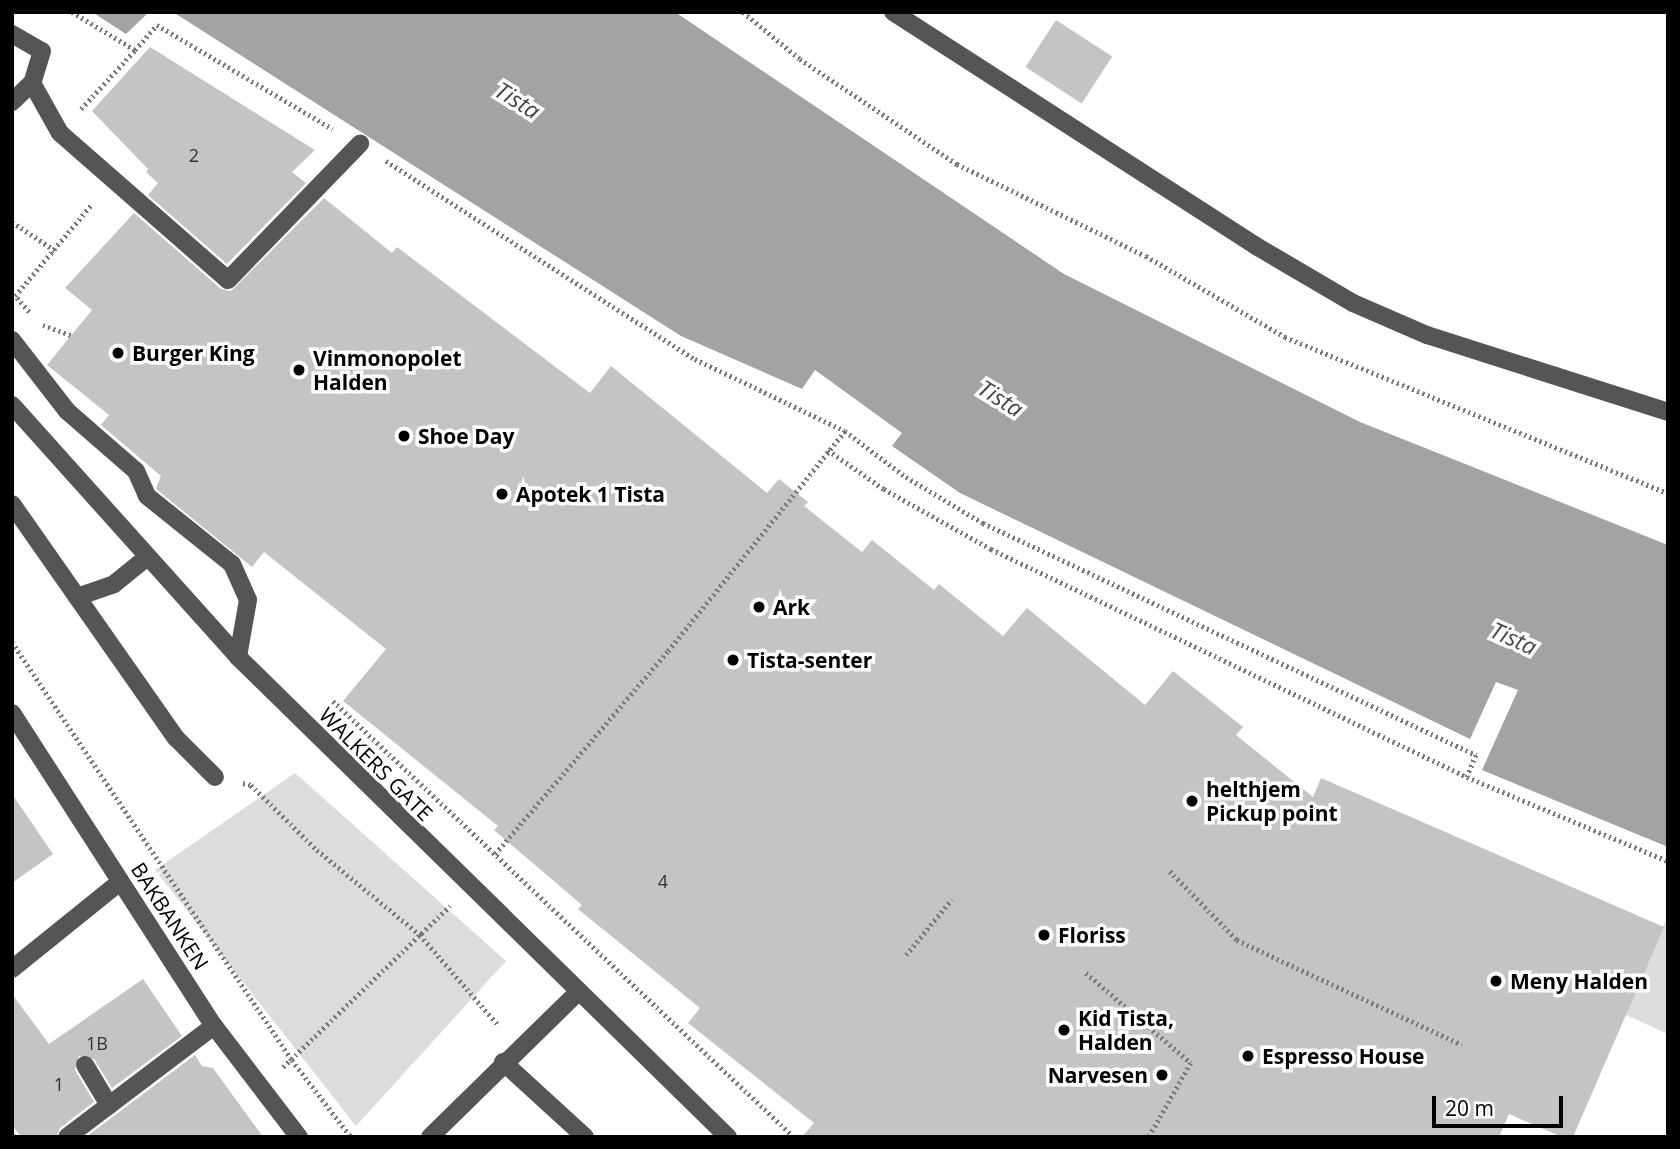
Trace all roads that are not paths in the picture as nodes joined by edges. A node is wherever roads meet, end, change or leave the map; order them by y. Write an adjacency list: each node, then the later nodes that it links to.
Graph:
1 (893, 12): 8 (street)
2 (12, 34): 3 (street)
3 (32, 83): 4 (street); 5 (street)
4 (12, 102)
5 (360, 144)
6 (12, 340): 12 (street)
7 (12, 405): 10 (street, WALKERS GATE)
8 (1668, 412)
9 (12, 504): 11 (street)
10 (146, 558): 11 (street); 12 (street, WALKERS GATE)
11 (77, 597): 14 (street)
12 (238, 657): 17 (street, WALKERS GATE)
13 (12, 713): 15 (street, BAKBANKEN)
14 (215, 777)
15 (120, 882): 16 (street); 18 (street, BAKBANKEN)
16 (12, 969)
17 (578, 993): 19 (street); 26 (street, WALKERS GATE)
18 (214, 1026): 21 (street); 23 (street, BAKBANKEN)
19 (503, 1062): 24 (street); 25 (street)
20 (85, 1065): 21 (street)
21 (109, 1105): 22 (street)
22 (66, 1137)
23 (299, 1137)
24 (430, 1137)
25 (585, 1137)
26 (728, 1137)

